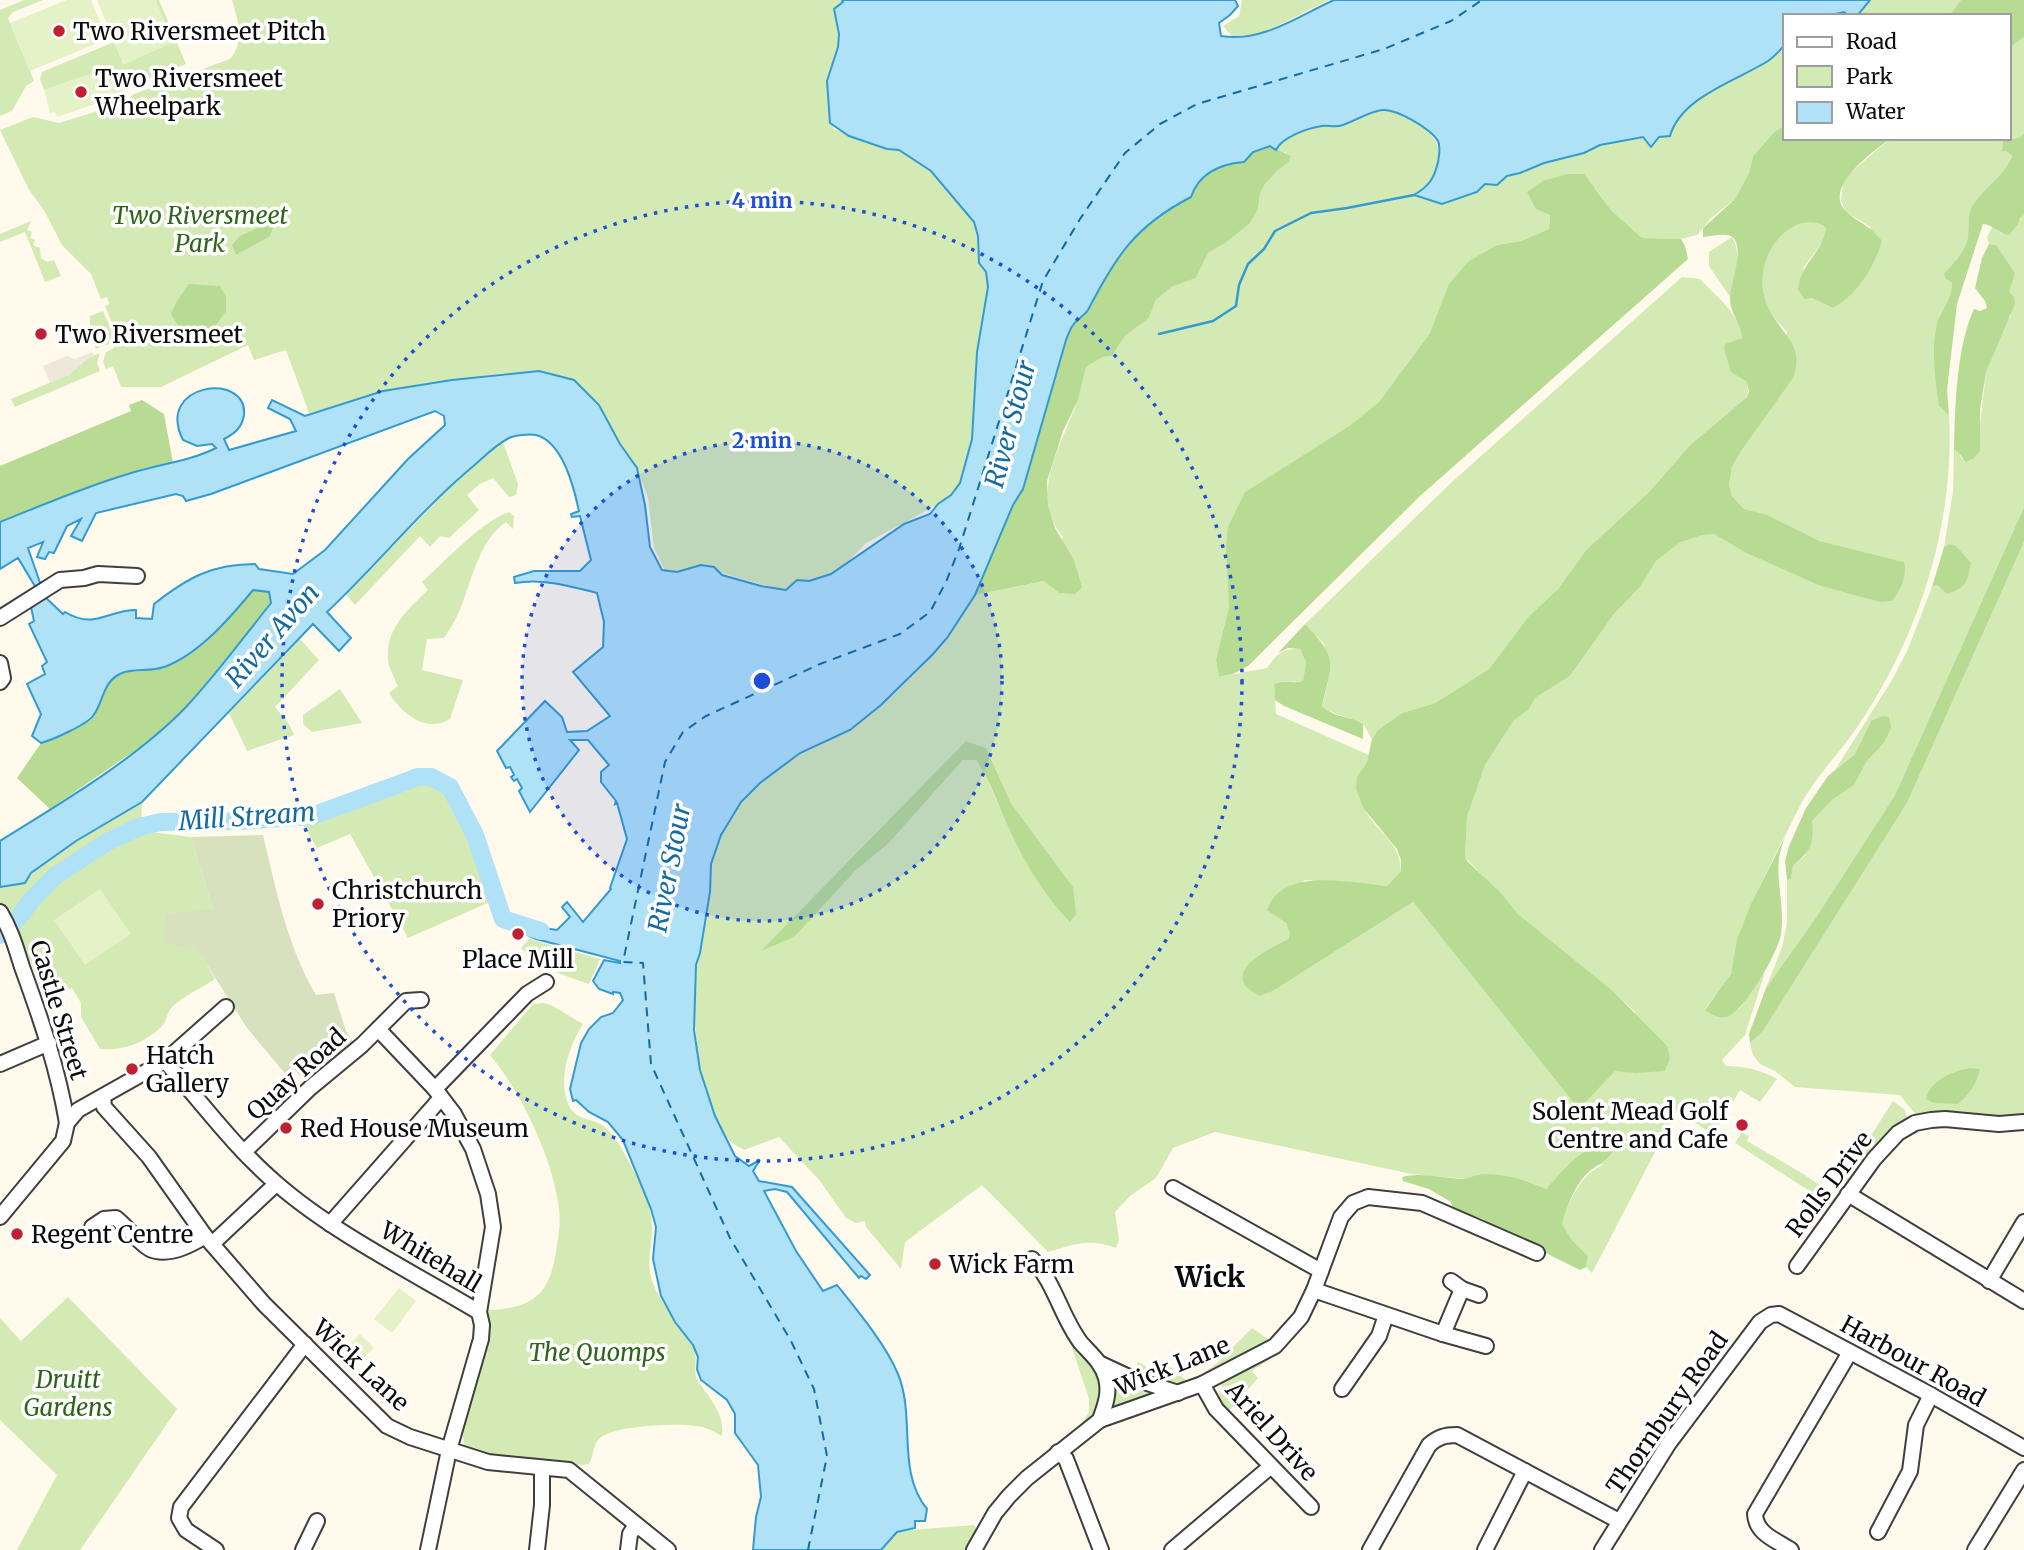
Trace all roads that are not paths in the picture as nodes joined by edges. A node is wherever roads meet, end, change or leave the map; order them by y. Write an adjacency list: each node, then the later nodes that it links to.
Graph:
1 (137, 576): 2 (street)
2 (0, 618)
3 (0, 663): 4 (street)
4 (0, 682)
5 (1, 914): 10 (street, Castle Street)
6 (546, 982): 13 (street)
7 (414, 1000): 9 (street, Quay Road)
8 (226, 1007): 11 (street)
9 (378, 1029): 13 (street, Quay Road); 17 (street, Quay Road)
10 (50, 1043): 12 (street); 16 (street, Castle Street)
11 (165, 1061): 14 (street); 17 (street, Whitehall)
12 (0, 1064)
13 (438, 1094): 23 (street); 34 (street, Quay Road)
14 (103, 1102): 16 (street); 25 (street, Wick Lane)
15 (2024, 1122): 20 (street, Rolls Drive)
16 (67, 1124): 21 (street)
17 (244, 1152): 18 (street, Whitehall)
18 (276, 1184): 23 (street, Whitehall); 25 (street)
19 (1173, 1188): 29 (street)
20 (1848, 1194): 28 (street, Rolls Drive); 30 (street)
21 (0, 1217)
22 (2024, 1222): 30 (street)
23 (330, 1224): 34 (street, Whitehall)
24 (93, 1227): 25 (street)
25 (209, 1240): 38 (street, Wick Lane)
26 (1537, 1254): 29 (street, Wick Lane)
27 (1032, 1259): 41 (street, Wick Lane)
28 (1797, 1266)
29 (1321, 1271): 31 (street, Wick Lane)
30 (1989, 1281): 33 (street)
31 (1314, 1290): 36 (street); 42 (street, Wick Lane)
32 (1479, 1295): 37 (street)
33 (2024, 1301)
34 (479, 1312): 48 (street, Whitehall)
35 (1779, 1314): 40 (street, Harbour Road); 56 (street, Thornbury Road)
36 (1386, 1315): 37 (street); 43 (street)
37 (1443, 1334): 39 (street)
38 (305, 1344): 48 (street, Wick Lane); 60 (street)
39 (1486, 1346)
40 (1850, 1352): 45 (street, Harbour Road); 71 (street)
41 (1101, 1364): 44 (street); 46 (street, Wick Lane)
42 (1202, 1384): 44 (street, Wick Lane); 50 (street, Ariel Drive)
43 (1342, 1389)
44 (1178, 1393): 46 (street, Wick Lane)
45 (1931, 1395): 47 (street, Harbour Road); 58 (street)
46 (1100, 1420): 49 (street, Wick Lane)
47 (2024, 1448)
48 (449, 1450): 51 (street, Wick Lane); 62 (street, Whitehall)
49 (1058, 1452): 66 (street, Wick Lane); 67 (street)
50 (1270, 1467): 54 (street, Ariel Drive); 68 (street)
51 (542, 1468): 57 (street, Wick Lane); 63 (street)
52 (2024, 1470): 72 (street)
53 (1525, 1471): 56 (street); 59 (street); 69 (street)
54 (1311, 1507)
55 (317, 1521): 61 (street)
56 (1619, 1521): 70 (street, Thornbury Road)
57 (636, 1525): 64 (street); 65 (street, Wick Lane)
58 (1878, 1532)
59 (1369, 1543)
60 (216, 1550)
61 (303, 1550)
62 (428, 1550)
63 (537, 1550)
64 (628, 1550)
65 (668, 1550)
66 (974, 1550)
67 (1101, 1550)
68 (1172, 1550)
69 (1485, 1550)
70 (1602, 1550)
71 (1791, 1550)
72 (1975, 1550)

